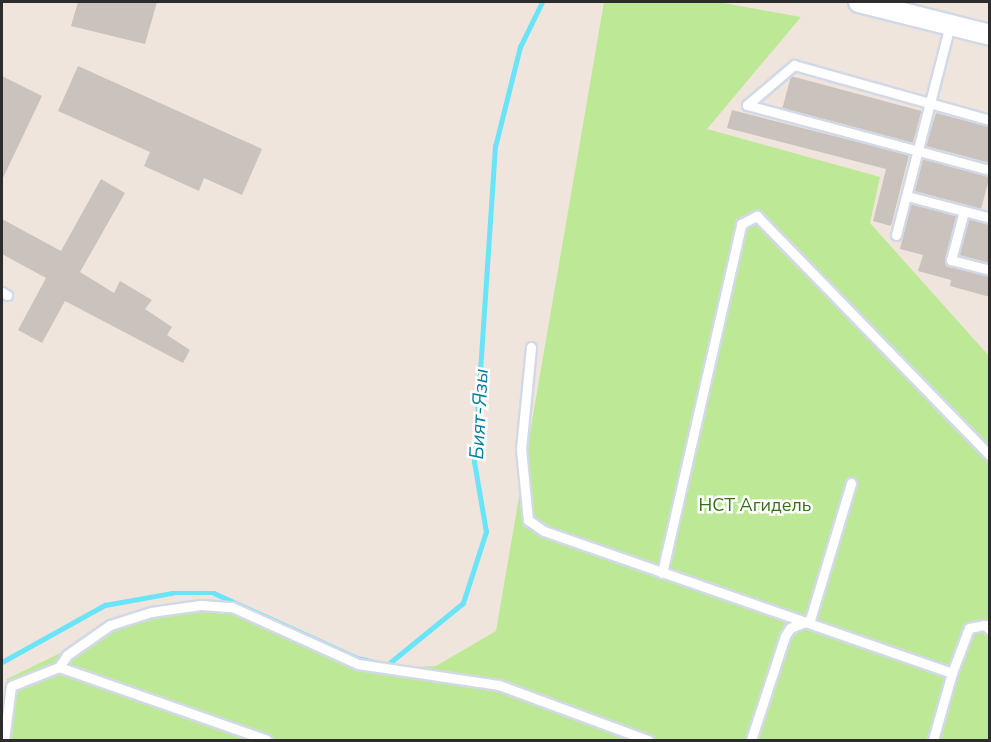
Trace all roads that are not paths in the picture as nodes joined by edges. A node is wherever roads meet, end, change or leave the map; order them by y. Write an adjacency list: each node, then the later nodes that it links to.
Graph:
1 (860, 2): 2 (street)
2 (950, 25): 3 (street); 4 (lane)
3 (990, 35)
4 (930, 104): 5 (lane); 6 (lane); 6 (lane)
5 (990, 120)
6 (918, 152): 7 (lane); 8 (lane)
7 (990, 170)
8 (907, 196): 9 (lane); 11 (lane)
9 (964, 211): 10 (lane); 12 (lane)
10 (990, 218)
11 (896, 235)
12 (990, 270)
13 (531, 347): 16 (lane)
14 (990, 456): 16 (lane)
15 (851, 483): 17 (lane)
16 (662, 573): 17 (lane)
17 (802, 623): 20 (lane); 24 (lane)
18 (990, 630): 20 (lane)
19 (59, 667): 21 (lane); 22 (lane); 23 (lane)
20 (952, 673): 25 (lane)
21 (4, 741)
22 (267, 741)
23 (648, 741)
24 (751, 741)
25 (933, 741)

